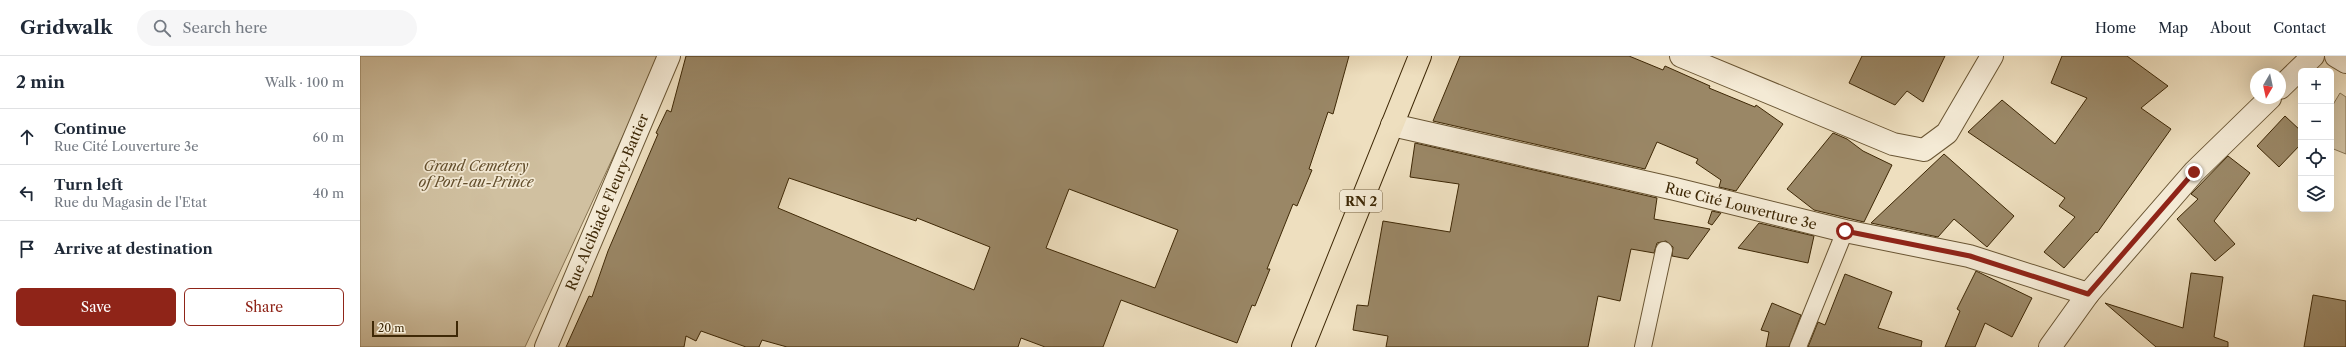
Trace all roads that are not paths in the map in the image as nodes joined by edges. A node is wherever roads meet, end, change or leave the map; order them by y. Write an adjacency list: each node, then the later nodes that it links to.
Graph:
1 (669, 56): 14 (street, Rue Alcibiade Fleury-Battier)
2 (1420, 56): 10 (main road, RN 2)
3 (1681, 56): 4 (street)
4 (1992, 56)
5 (2313, 56): 8 (street)
6 (2336, 56): 7 (street)
7 (2346, 62)
8 (2286, 82)
9 (2264, 104): 13 (street)
10 (1392, 125): 11 (street, Rue Cité Louverture 3e); 15 (main road, RN 2)
11 (1845, 231): 13 (street, Rue Cité Louverture 3e); 17 (lane)
12 (1664, 250): 16 (lane)
13 (2088, 294): 18 (street)
14 (546, 347)
15 (1303, 347)
16 (1643, 347)
17 (1798, 347)
18 (2050, 347)

